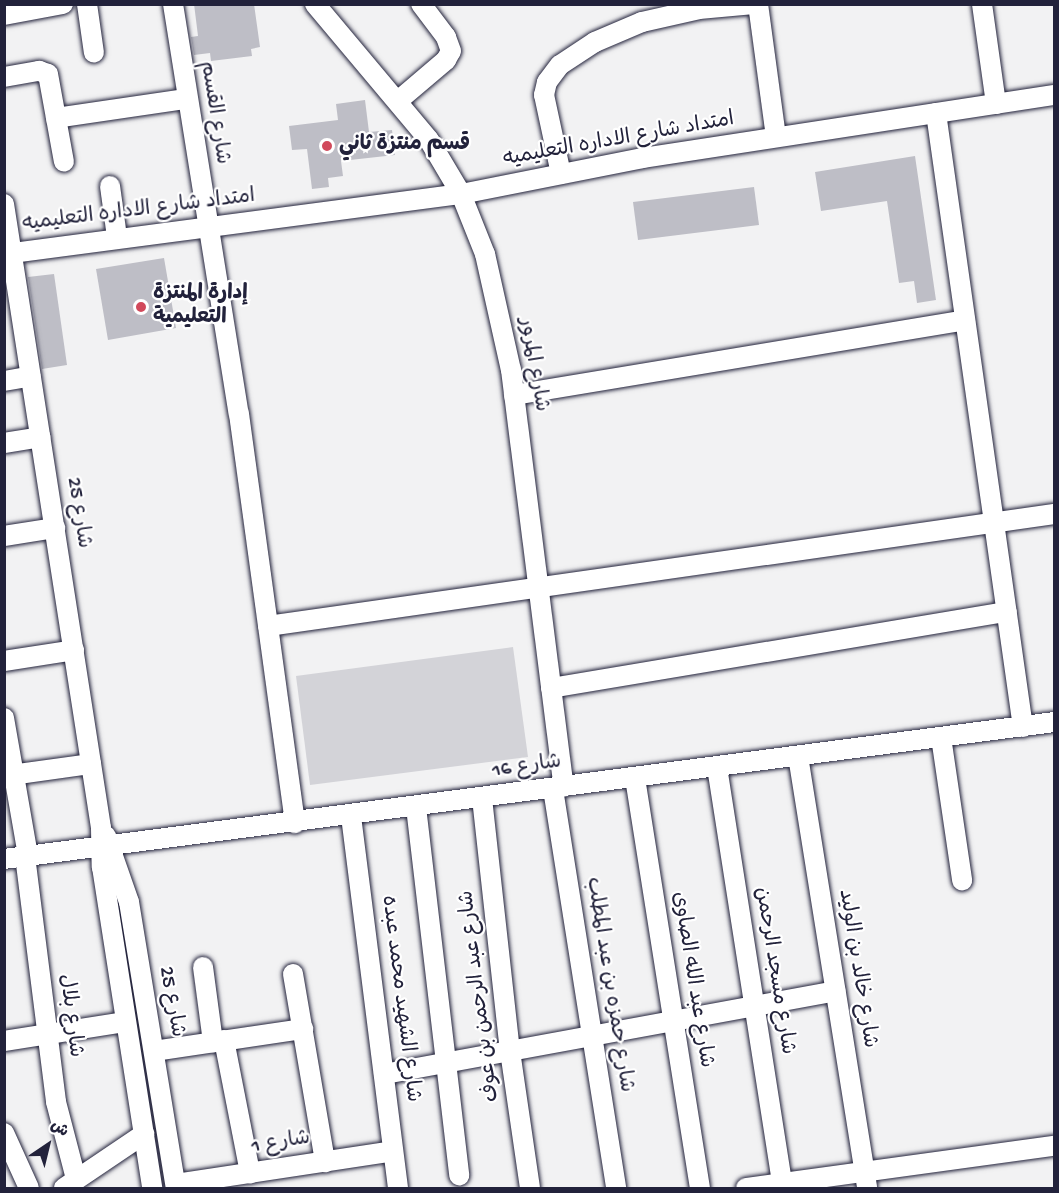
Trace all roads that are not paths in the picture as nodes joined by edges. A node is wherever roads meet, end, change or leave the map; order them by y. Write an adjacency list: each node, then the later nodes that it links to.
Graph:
1 (63, 4): 8 (street)
2 (87, 4): 9 (street)
3 (173, 4): 12 (street, شارع القسم)
4 (421, 4): 13 (street)
5 (756, 4): 17 (street); 19 (street)
6 (982, 4): 14 (street)
7 (319, 6): 13 (street, شارع المرور)
8 (4, 15)
9 (94, 53)
10 (4, 77): 16 (street)
11 (1054, 95): 14 (street, امتداد شارع الاداره التعليميه)
12 (185, 99): 16 (street); 23 (street, شارع القسم)
13 (399, 100): 21 (street, شارع المرور)
14 (996, 104): 15 (street, امتداد شارع الاداره التعليميه)
15 (936, 113): 17 (street, امتداد شارع الاداره التعليميه); 27 (street)
16 (56, 118): 18 (street)
17 (776, 138): 19 (street, امتداد شارع الاداره التعليميه)
18 (64, 162)
19 (561, 174): 21 (street, امتداد شارع الاداره التعليميه)
20 (110, 186): 24 (street)
21 (461, 194): 23 (street, امتداد شارع الاداره التعليميه); 30 (street, شارع المرور)
22 (4, 204): 25 (street, شارع 25)
23 (206, 228): 24 (street, امتداد شارع الاداره التعليميه); 39 (street, شارع القسم)
24 (117, 237): 25 (street, امتداد شارع الاداره التعليميه)
25 (9, 247): 26 (street, شارع 25)
26 (13, 312): 28 (street, شارع 25)
27 (965, 320): 30 (street); 34 (street)
28 (31, 376): 29 (street); 31 (street, شارع 25)
29 (4, 381)
30 (514, 395): 37 (street, شارع المرور)
31 (41, 437): 32 (street); 35 (street, شارع 25)
32 (4, 443)
33 (1054, 514): 34 (street)
34 (994, 523): 37 (street); 38 (street)
35 (55, 528): 36 (street); 40 (street, شارع 25)
36 (4, 536)
37 (539, 586): 39 (street); 42 (street, شارع المرور)
38 (1007, 612): 42 (street); 45 (street)
39 (268, 626): 56 (street, شارع القسم)
40 (74, 650): 41 (street); 48 (street, شارع 25)
41 (4, 661)
42 (552, 688): 52 (street, شارع المرور)
43 (4, 718): 50 (street, شارع بلال)
44 (1054, 722): 45 (street, شارع 16)
45 (1023, 727): 46 (street, شارع 16)
46 (941, 737): 47 (street, شارع 16); 60 (street)
47 (798, 756): 49 (street, شارع 16); 63 (street, شارع خالد بن الوليد)
48 (92, 764): 50 (street); 57 (street, شارع 25)
49 (717, 767): 51 (street, شارع 16); 64 (street, شارع مسجد الرحمن)
50 (9, 776): 58 (street, شارع بلال)
51 (635, 778): 52 (street, شارع 16); 65 (street, شارع عبد الله الصاوى)
52 (559, 788): 53 (street, شارع 16); 69 (street, شارع حمزه بن عبد المطلب)
53 (482, 798): 54 (street, شارع 16); 72 (street, شارع عبد الرحمن بن عوف)
54 (416, 807): 55 (street, شارع 16); 74 (street)
55 (351, 816): 56 (street, شارع 16); 75 (street, شارع الشهيد محمد عبده)
56 (295, 823): 57 (street, شارع 16)
57 (106, 848): 58 (street, شارع 16); 66 (street, شارع 25); 73 (street, شارع 25)
58 (27, 856): 59 (street, شارع 16); 68 (street, شارع بلال)
59 (4, 859)
60 (962, 880)
61 (203, 968): 71 (street)
62 (293, 974): 67 (street)
63 (835, 991): 64 (street); 83 (street, شارع خالد بن الوليد)
64 (755, 1006): 65 (street); 84 (street, شارع مسجد الرحمن)
65 (673, 1021): 69 (street); 92 (street, شارع عبد الله الصاوى)
66 (126, 1022): 68 (street); 77 (street, شارع 25)
67 (303, 1029): 71 (street); 80 (street)
68 (47, 1035): 70 (street); 85 (street, شارع بلال)
69 (592, 1036): 72 (street); 91 (street, شارع حمزه بن عبد المطلب)
70 (4, 1041)
71 (219, 1041): 73 (street); 81 (street)
72 (510, 1050): 74 (street); 90 (street, شارع عبد الرحمن بن عوف)
73 (154, 1051): 86 (street, شارع 25)
74 (447, 1062): 75 (street); 82 (street)
75 (384, 1074): 79 (street, شارع الشهيد محمد عبده)
76 (4, 1133): 87 (street)
77 (144, 1134): 85 (street); 88 (street, شارع 25)
78 (1054, 1146): 83 (street)
79 (393, 1151): 80 (street, شارع 1); 89 (street, شارع الشهيد محمد عبده)
80 (325, 1161): 81 (street, شارع 1)
81 (250, 1173): 86 (street, شارع 1)
82 (459, 1175)
83 (866, 1180): 84 (street)
84 (782, 1182): 93 (street)
85 (70, 1184)
86 (176, 1186)
87 (29, 1188)
88 (152, 1188)
89 (398, 1188)
90 (530, 1188)
91 (616, 1188)
92 (700, 1188)
93 (746, 1188)

